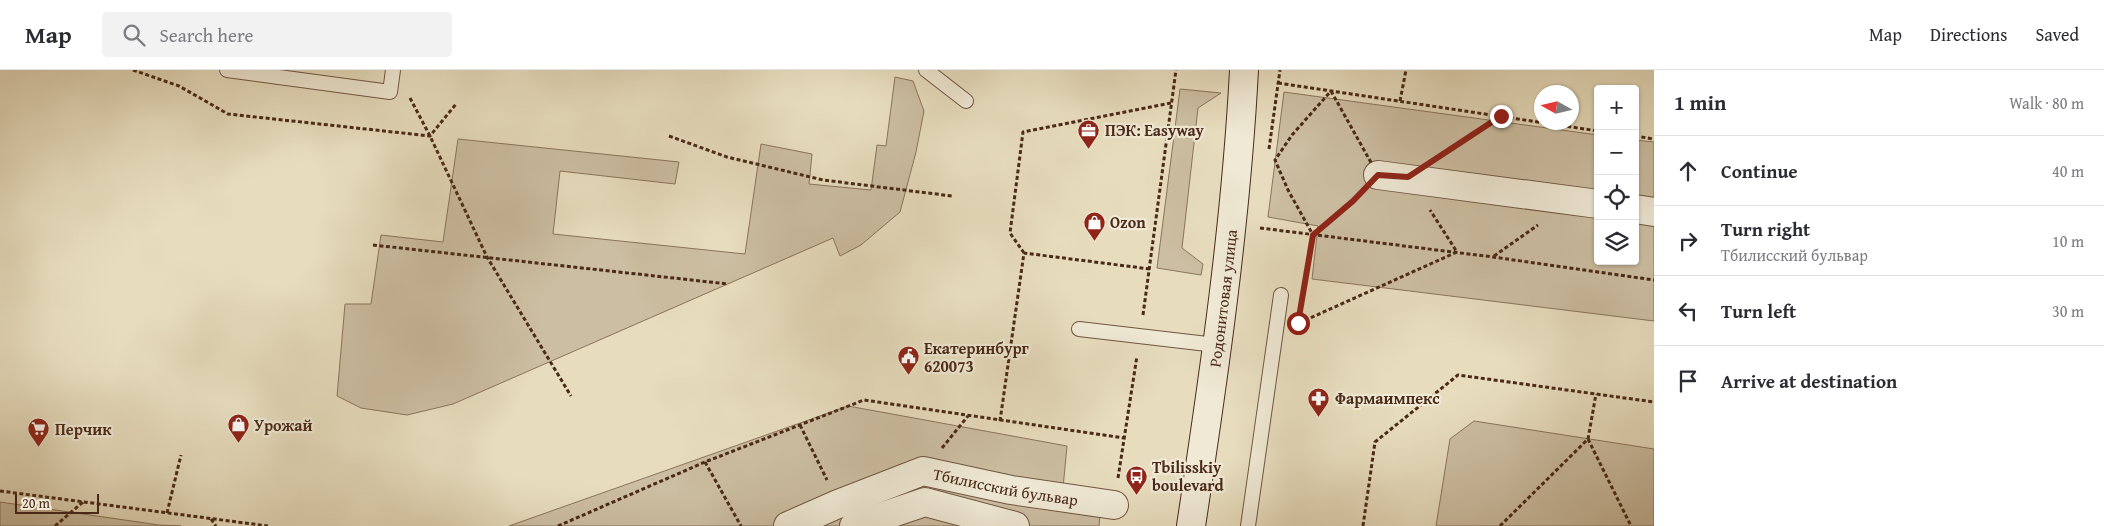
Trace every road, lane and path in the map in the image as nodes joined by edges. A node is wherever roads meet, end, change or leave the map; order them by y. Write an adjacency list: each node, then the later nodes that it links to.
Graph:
1 (133, 70): 18 (path)
2 (226, 70): 3 (lane)
3 (393, 70)
4 (926, 70): 12 (lane)
5 (1176, 70): 14 (path)
6 (1244, 70): 48 (street, Родонитовая улица)
7 (1280, 70): 9 (path)
8 (1406, 70): 13 (path)
9 (1278, 83): 10 (path); 22 (path)
10 (1331, 92): 13 (path); 23 (path); 31 (path)
11 (409, 97): 18 (path)
12 (966, 101)
13 (1400, 101): 16 (path)
14 (1172, 103): 35 (path); 38 (path)
15 (456, 104): 18 (path)
16 (1501, 116): 17 (path); 24 (path)
17 (1594, 130)
18 (430, 136): 36 (path)
19 (669, 136): 25 (path)
20 (1639, 137): 21 (path)
21 (1654, 139)
22 (1268, 159)
23 (1378, 175): 24 (street); 31 (path)
24 (1408, 177): 26 (street); 34 (path)
25 (952, 196)
26 (1585, 202): 37 (path)
27 (1639, 210): 28 (street)
28 (1654, 212)
29 (1260, 220): 30 (path)
30 (1259, 228): 31 (path); 32 (path)
31 (1313, 235): 34 (path); 41 (path)
32 (1258, 237)
33 (374, 244): 36 (path)
34 (1457, 252): 37 (path); 45 (path)
35 (1024, 253): 38 (path); 53 (path)
36 (487, 257): 40 (path); 50 (path)
37 (1493, 257): 39 (path)
38 (1150, 269): 47 (path)
39 (1654, 280)
40 (728, 284)
41 (1303, 294)
42 (1281, 295): 43 (lane)
43 (1279, 309): 45 (path); 75 (lane)
44 (1300, 314): 45 (path)
45 (1298, 323)
46 (1079, 329): 47 (lane)
47 (1140, 336): 48 (lane); 55 (path)
48 (1216, 346): 74 (street, Родонитовая улица)
49 (1596, 394): 51 (path); 56 (path); 76 (path)
50 (571, 396)
51 (1654, 402)
52 (968, 416): 53 (path); 54 (path); 59 (path)
53 (1000, 421): 55 (path)
54 (800, 425): 58 (path); 62 (path)
55 (1124, 438): 63 (path)
56 (1588, 439): 77 (path); 78 (path)
57 (181, 455): 64 (path)
58 (704, 462): 69 (path); 70 (path)
59 (923, 471): 62 (street, Тбилисский бульвар); 63 (street, Тбилисский бульвар)
60 (0, 492): 61 (path)
61 (83, 502): 64 (path); 66 (path)
62 (838, 504): 71 (street, Тбилисский бульвар)
63 (1114, 505)
64 (167, 513): 65 (path)
65 (210, 518): 67 (path); 68 (path)
66 (55, 526)
67 (216, 526)
68 (268, 526)
69 (558, 526)
70 (741, 526)
71 (788, 526)
72 (854, 526): 73 (street, Тбилисский бульвар)
73 (1015, 526)
74 (1191, 526)
75 (1248, 526)
76 (1363, 526)
77 (1500, 526)
78 (1631, 526)

